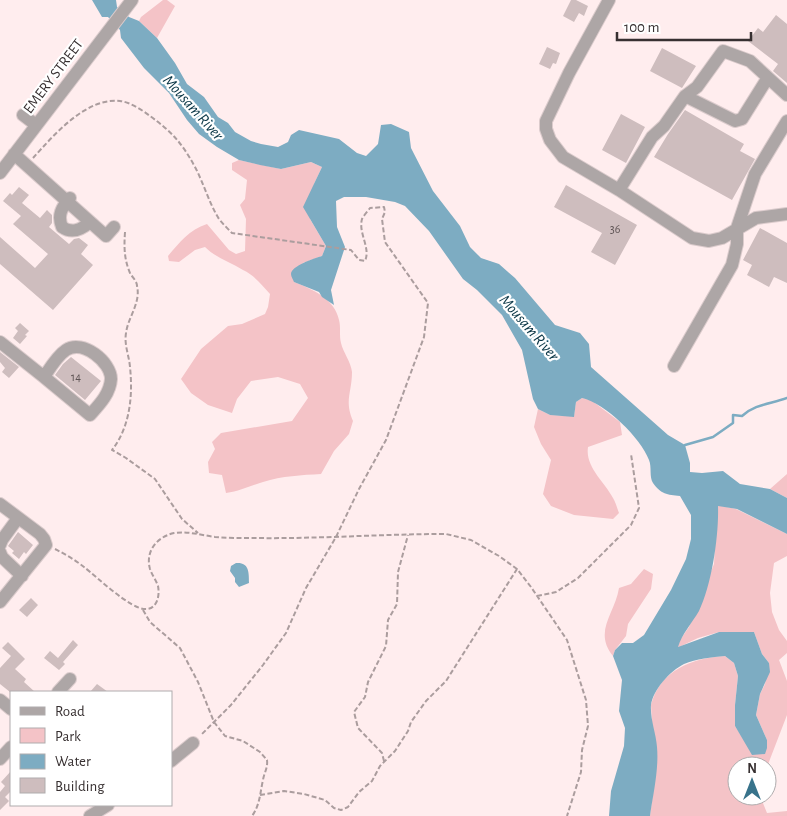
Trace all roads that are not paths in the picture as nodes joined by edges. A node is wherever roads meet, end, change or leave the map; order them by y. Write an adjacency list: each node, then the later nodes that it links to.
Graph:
1 (132, 0): 8 (street, EMERY STREET)
2 (609, 0): 11 (street)
3 (767, 79): 4 (street); 5 (street); 5 (street)
4 (787, 95)
5 (685, 96): 11 (street)
6 (23, 115): 8 (street)
7 (787, 121): 15 (street)
8 (36, 125): 9 (street, EMERY STREET)
9 (14, 154): 10 (street, EMERY STREET); 12 (street)
10 (5, 172)
11 (619, 190): 15 (street)
12 (69, 200): 14 (street); 14 (street)
13 (787, 214): 15 (street)
14 (90, 222): 16 (street)
15 (738, 228): 18 (street)
16 (120, 230)
17 (0, 342): 19 (street)
18 (674, 366)
19 (40, 374): 19 (street)
20 (0, 504): 21 (street)
21 (18, 518): 22 (street); 24 (street)
22 (0, 545)
23 (0, 552): 24 (street)
24 (22, 576): 25 (street)
25 (0, 602)
26 (70, 679): 27 (street)
27 (59, 691)
28 (0, 700): 29 (street)
29 (10, 708)
30 (193, 743): 33 (street)
31 (10, 748): 32 (street)
32 (0, 759)
33 (172, 760)
34 (106, 806): 35 (street)
35 (90, 816)

